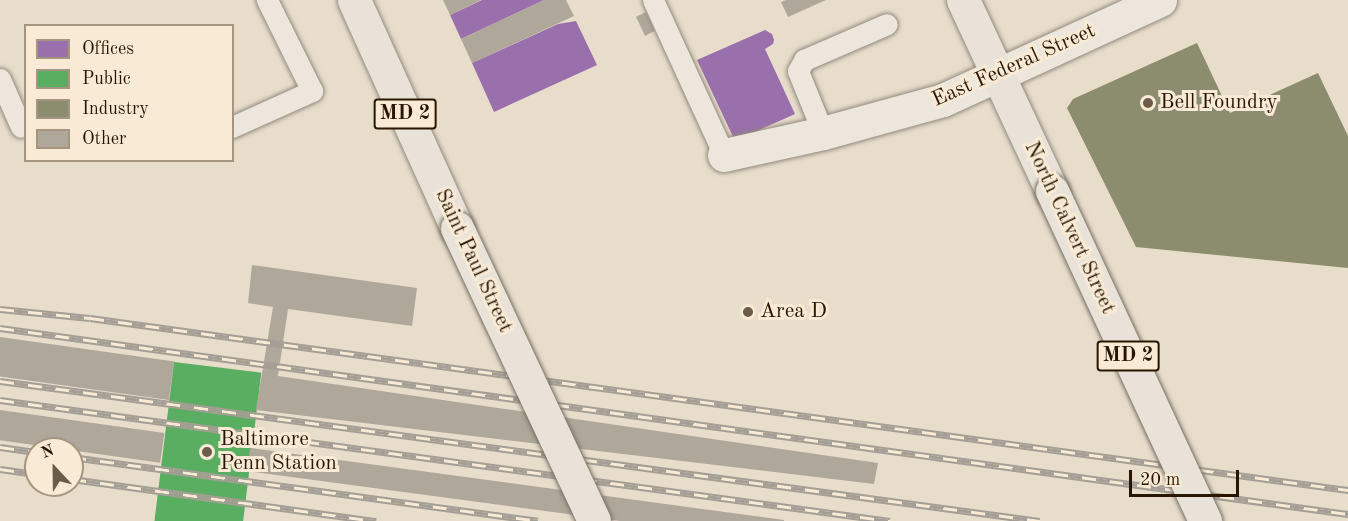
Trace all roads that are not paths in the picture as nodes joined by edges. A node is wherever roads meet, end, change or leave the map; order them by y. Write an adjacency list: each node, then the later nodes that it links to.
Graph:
1 (267, 0): 9 (lane)
2 (354, 0): 13 (main road, Saint Paul Street / MD 2, bridge)
3 (653, 0): 12 (lane)
4 (963, 0): 7 (main road, North Calvert Street / MD 2)
5 (1160, 0): 7 (street, East Federal Street)
6 (887, 24): 11 (lane)
7 (998, 76): 11 (street, East Federal Street); 14 (main road, North Calvert Street / MD 2, bridge)
8 (0, 79): 10 (lane)
9 (234, 126)
10 (15, 127)
11 (823, 133): 12 (street, East Federal Street)
12 (724, 155)
13 (594, 521)
14 (1205, 521)

